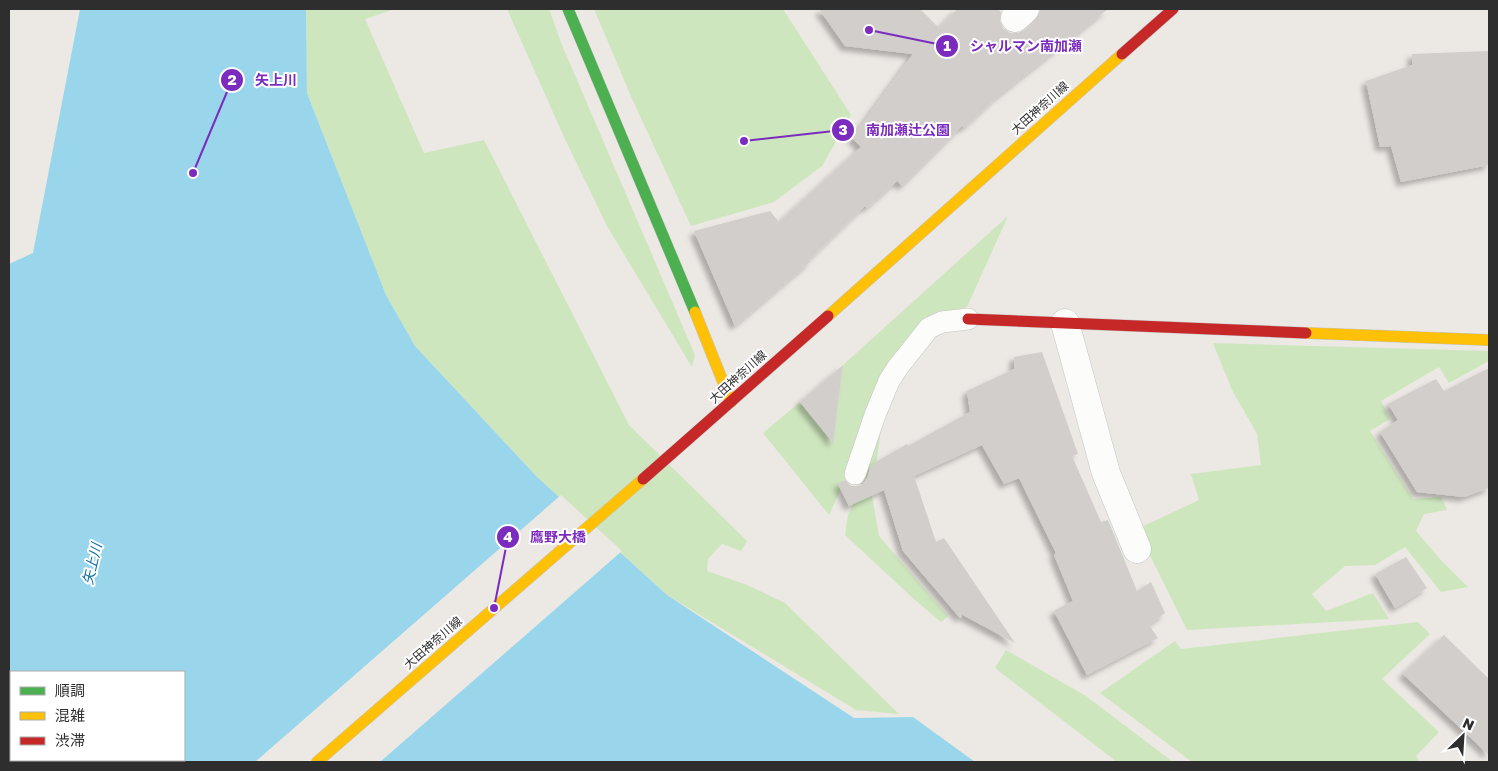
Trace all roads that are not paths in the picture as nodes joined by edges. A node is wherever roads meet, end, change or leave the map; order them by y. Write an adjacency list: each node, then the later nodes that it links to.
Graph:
1 (568, 9): 6 (main road)
2 (1174, 9): 6 (main road, 大田神奈川線)
3 (968, 319): 4 (main road); 7 (lane)
4 (1065, 323): 5 (main road); 8 (street)
5 (1489, 340)
6 (731, 402): 9 (main road, 大田神奈川線)
7 (855, 474)
8 (1137, 549)
9 (317, 762)

